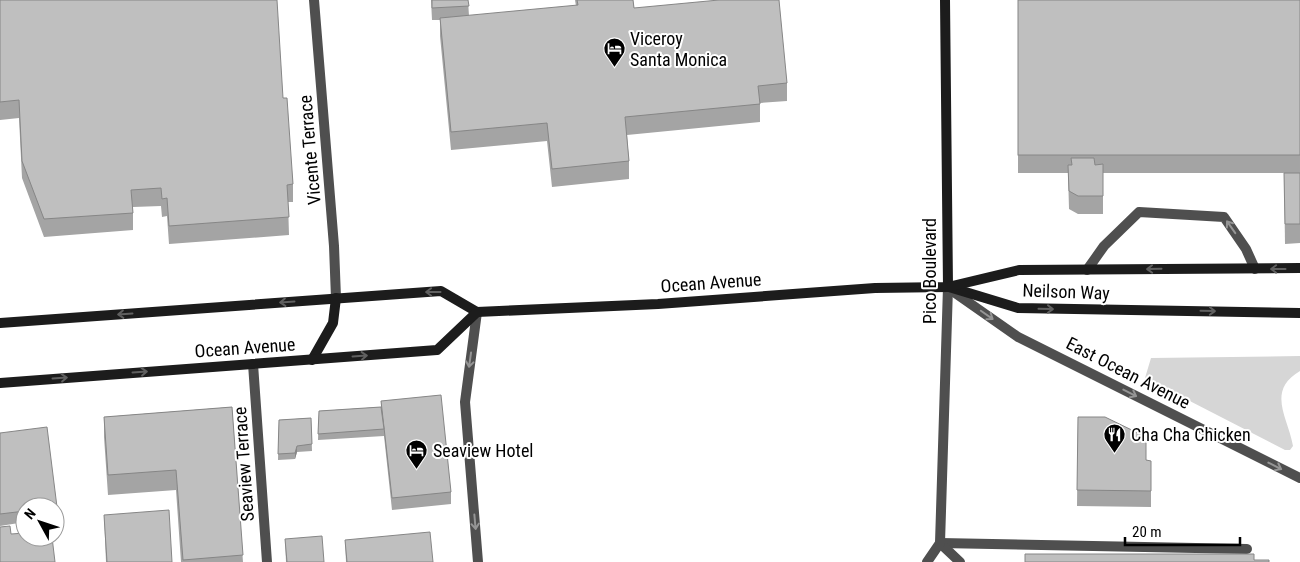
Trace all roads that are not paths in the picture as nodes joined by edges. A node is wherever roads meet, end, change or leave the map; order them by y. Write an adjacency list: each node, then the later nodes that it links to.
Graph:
1 (314, 0): 7 (street, Vicente Terrace)
2 (945, 0): 6 (main road, Pico Boulevard)
3 (1300, 268): 4 (main road, Neilson Way, one-way to 4)
4 (1256, 269): 5 (main road, Neilson Way, one-way to 5); 5 (street, one-way to 5)
5 (1087, 270): 6 (main road, Neilson Way)
6 (948, 287): 8 (main road, Ocean Avenue); 9 (main road, Neilson Way, one-way to 9); 14 (street, East Ocean Avenue, one-way to 14); 15 (street, Pico Boulevard)
7 (336, 298): 8 (main road, one-way to 7); 10 (main road, one-way to 10); 11 (main road)
8 (477, 312): 11 (main road, Ocean Avenue, one-way to 8); 18 (street, one-way to 18)
9 (1300, 313)
10 (0, 323)
11 (312, 360): 12 (main road, Ocean Avenue)
12 (253, 364): 13 (main road, Ocean Avenue, one-way to 12); 17 (street, Seaview Terrace)
13 (0, 383)
14 (1300, 478)
15 (940, 543): 16 (street); 19 (street); 20 (street)
16 (1247, 549)
17 (266, 562)
18 (478, 562)
19 (927, 562)
20 (960, 562)

